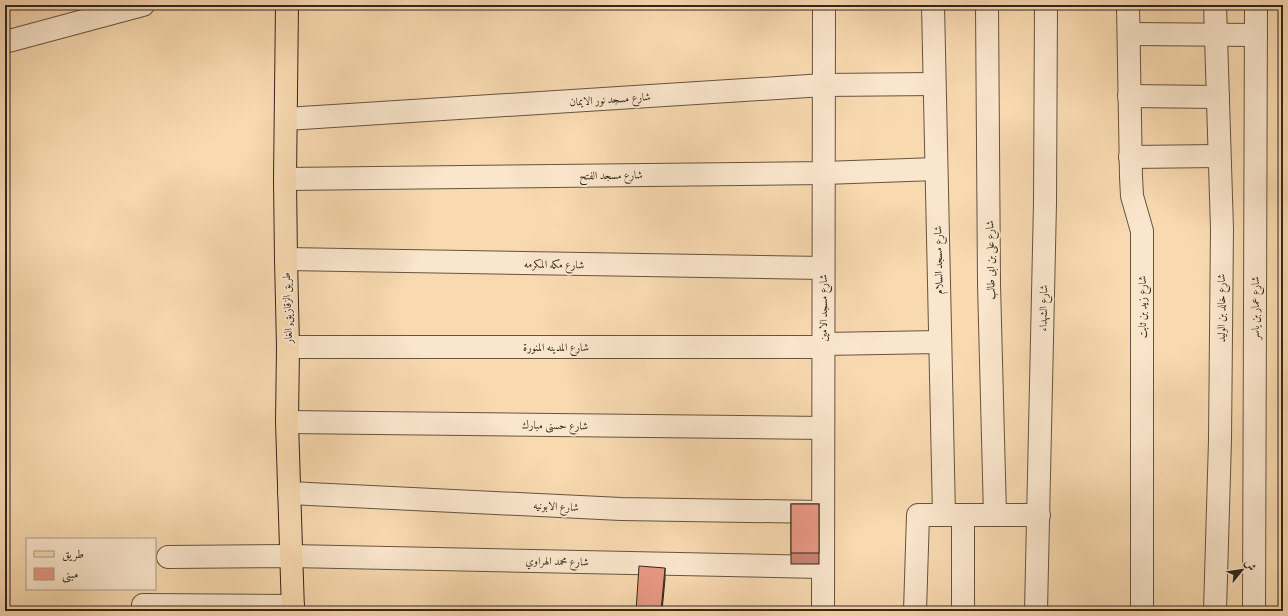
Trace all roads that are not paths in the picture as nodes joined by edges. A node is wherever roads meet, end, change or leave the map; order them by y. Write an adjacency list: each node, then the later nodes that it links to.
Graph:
1 (143, 5): 13 (street)
2 (287, 5): 18 (main road, طريق الزقازيق, الغار)
3 (824, 5): 15 (street, شارع مسجد الامين)
4 (933, 5): 14 (street, شارع مسجد السلام)
5 (987, 5): 34 (street, شارع على بن ابى طالب)
6 (1046, 5): 35 (street, شارع الشهداء)
7 (1128, 5): 10 (street, شارع زيد بن ثابت)
8 (1215, 5): 11 (street, شارع خالد بن الوليد)
9 (1256, 5): 12 (street, شارع عمار بن ياسر)
10 (1129, 34): 11 (street); 16 (street, شارع زيد بن ثابت)
11 (1216, 34): 12 (street); 17 (street, شارع خالد بن الوليد)
12 (1256, 35): 47 (street, شارع عمار بن ياسر)
13 (5, 42)
14 (934, 84): 15 (street, شارع مسجد نور الايمان); 21 (street, شارع مسجد السلام)
15 (824, 85): 18 (street, شارع مسجد نور الايمان); 22 (street, شارع مسجد الامين)
16 (1130, 96): 17 (street); 20 (street, شارع زيد بن ثابت)
17 (1218, 97): 19 (street, شارع خالد بن الوليد)
18 (286, 119): 23 (main road, طريق الزقازيق, الغار)
19 (1219, 156): 20 (street); 46 (street, شارع خالد بن الوليد)
20 (1130, 157): 45 (street, شارع زيد بن ثابت)
21 (936, 169): 22 (street, شارع مسجد الفتح); 26 (street, شارع مسجد السلام)
22 (824, 173): 23 (street, شارع مسجد الفتح); 25 (street, شارع مسجد الامين)
23 (285, 179): 24 (main road, طريق الزقازيق, الغار)
24 (286, 259): 25 (street, شارع مكه المكرمه); 28 (main road, طريق الزقازيق, الغار)
25 (823, 268): 27 (street, شارع مسجد الامين)
26 (940, 342): 27 (street, شارع المدينه المنورة); 33 (street, شارع مسجد السلام)
27 (823, 346): 28 (street, شارع المدينه المنورة); 30 (street, شارع مسجد الامين)
28 (288, 347): 29 (main road, طريق الزقازيق, الغار)
29 (287, 422): 30 (street, شارع حسنى مبارك); 31 (main road, طريق الزقازيق, الغار)
30 (823, 428): 32 (street, شارع مسجد الامين)
31 (289, 493): 32 (street, شارع الابونيه); 36 (main road, طريق الزقازيق, الغار)
32 (822, 512): 38 (street, شارع مسجد الامين)
33 (954, 515): 34 (street); 42 (street); 43 (street, شارع مسجد السلام)
34 (995, 515): 35 (street)
35 (1039, 515): 44 (street, شارع الشهداء)
36 (291, 556): 37 (street, شارع محمد الهراوي); 38 (street, شارع محمد الهراوي); 40 (main road, طريق الزقازيق, الغار)
37 (168, 557)
38 (822, 567): 41 (street, شارع مسجد الامين)
39 (143, 605): 40 (street)
40 (293, 608)
41 (822, 611)
42 (915, 611)
43 (963, 611)
44 (1036, 611)
45 (1142, 611)
46 (1215, 611)
47 (1254, 611)

